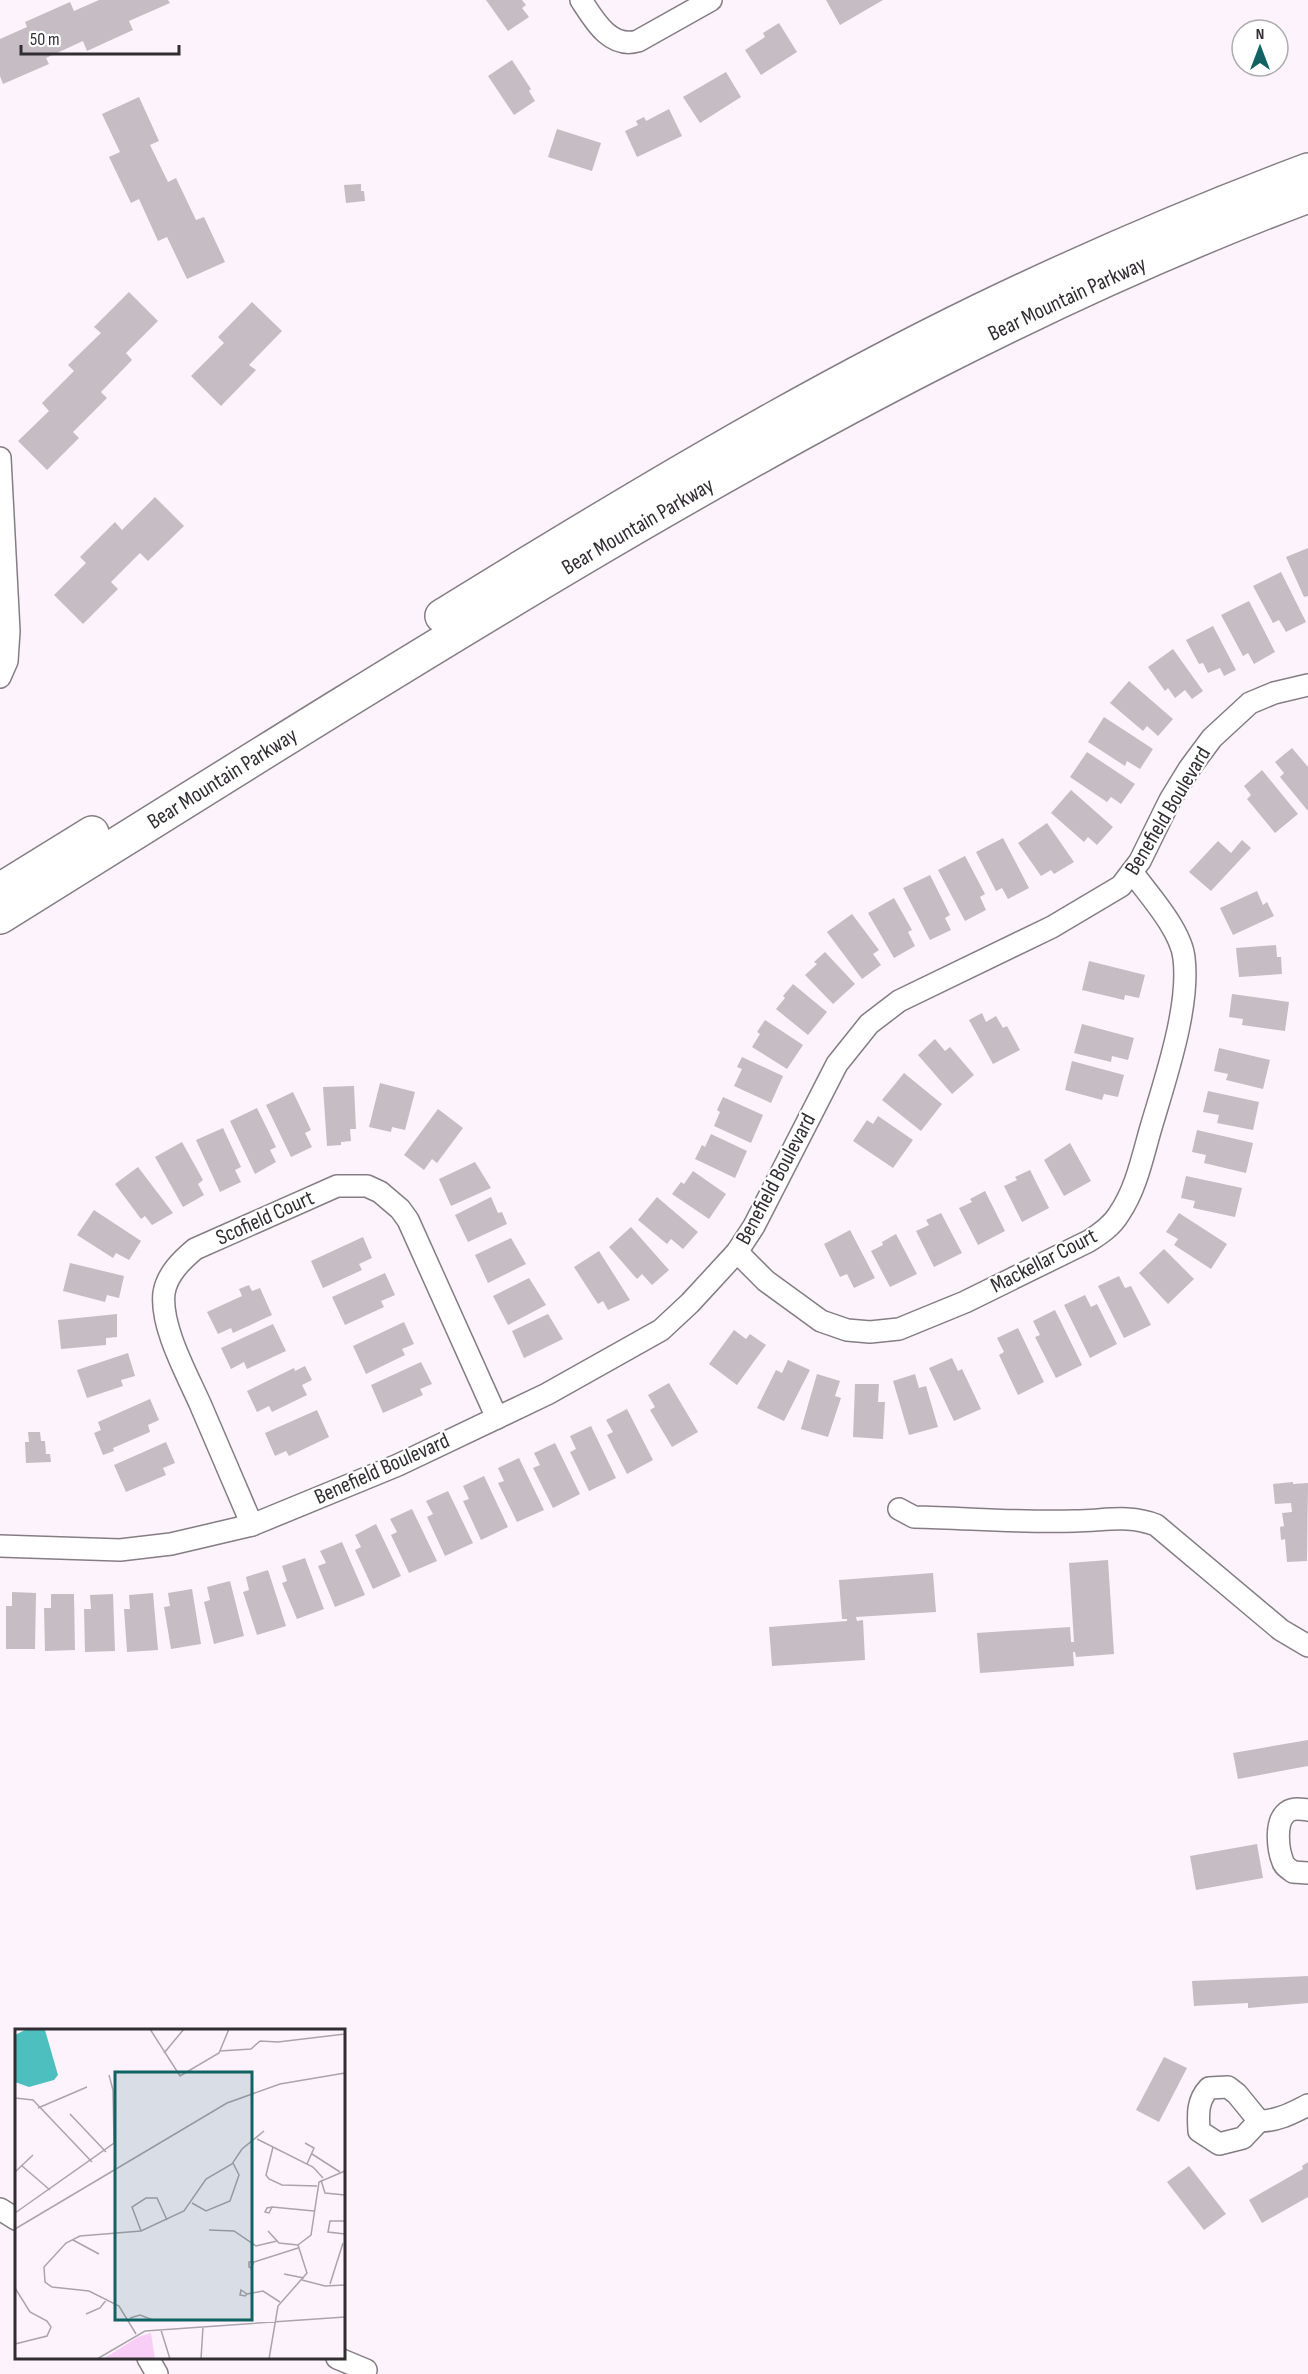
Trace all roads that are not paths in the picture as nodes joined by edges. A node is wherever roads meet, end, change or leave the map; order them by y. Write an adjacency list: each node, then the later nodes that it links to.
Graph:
1 (581, 0): 2 (street)
2 (711, 0)
3 (1308, 170): 9 (highway, Bear Mountain Parkway)
4 (1308, 196): 10 (highway, Bear Mountain Parkway)
5 (0, 459): 6 (street)
6 (0, 677)
7 (1308, 685): 8 (street, Benefield Boulevard)
8 (1132, 872): 11 (street, Benefield Boulevard); 11 (street, Mackellar Court)
9 (0, 890)
10 (0, 917)
11 (737, 1252): 12 (street, Benefield Boulevard)
12 (497, 1418): 14 (street, Benefield Boulevard); 14 (street, Scofield Court)
13 (899, 1509): 16 (street)
14 (252, 1525): 15 (street, Benefield Boulevard)
15 (0, 1546)
16 (1308, 1646)
17 (1308, 1810): 18 (street)
18 (1308, 1873)
19 (1308, 2105): 20 (street)
20 (1259, 2121)
21 (0, 2209): 22 (street)
22 (15, 2218)
23 (149, 2359): 26 (street)
24 (339, 2359): 25 (street)
25 (366, 2370)
26 (157, 2374)

